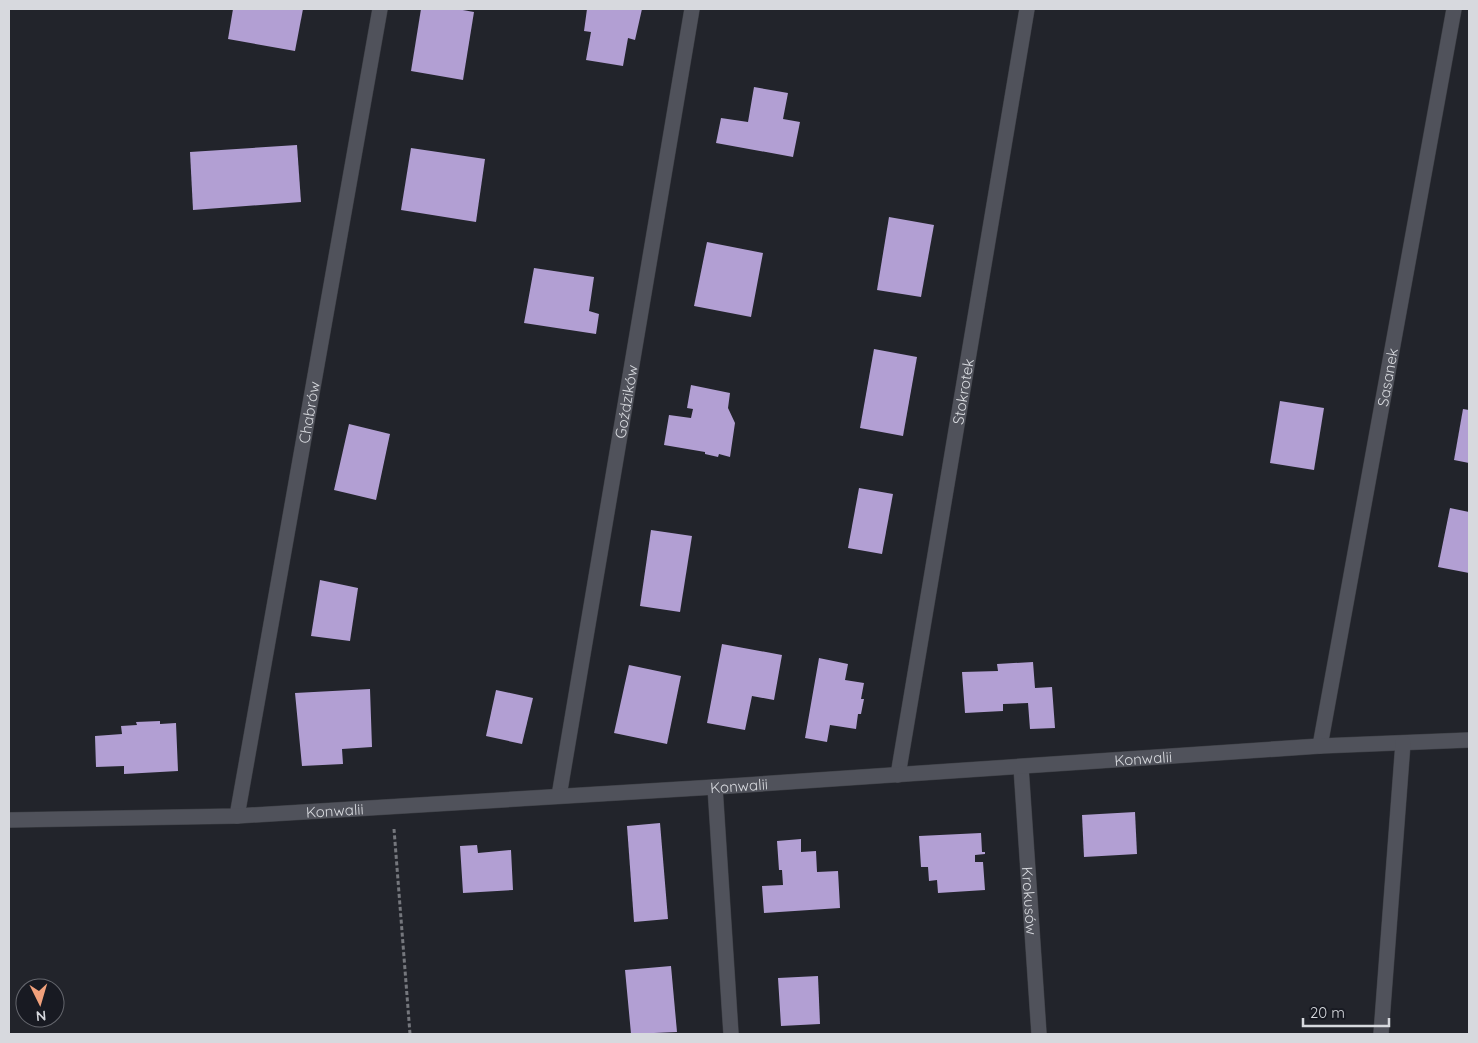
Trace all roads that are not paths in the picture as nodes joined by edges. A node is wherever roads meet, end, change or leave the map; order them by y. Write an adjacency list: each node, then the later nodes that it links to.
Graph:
1 (380, 9): 12 (street, Chabrów)
2 (692, 9): 11 (street, Goździków)
3 (1027, 9): 9 (street, Stokrotek)
4 (1454, 9): 7 (street, Sasanek)
5 (1469, 740): 6 (street, Konwalii)
6 (1403, 743): 7 (street, Konwalii); 16 (street)
7 (1320, 746): 8 (street, Konwalii)
8 (1021, 767): 9 (street, Konwalii); 15 (street, Krokusów)
9 (898, 774): 10 (street, Konwalii)
10 (715, 787): 11 (street, Konwalii); 14 (street)
11 (559, 796): 12 (street, Konwalii)
12 (237, 816): 13 (street, Konwalii)
13 (9, 820)
14 (731, 1034)
15 (1038, 1034)
16 (1381, 1034)

